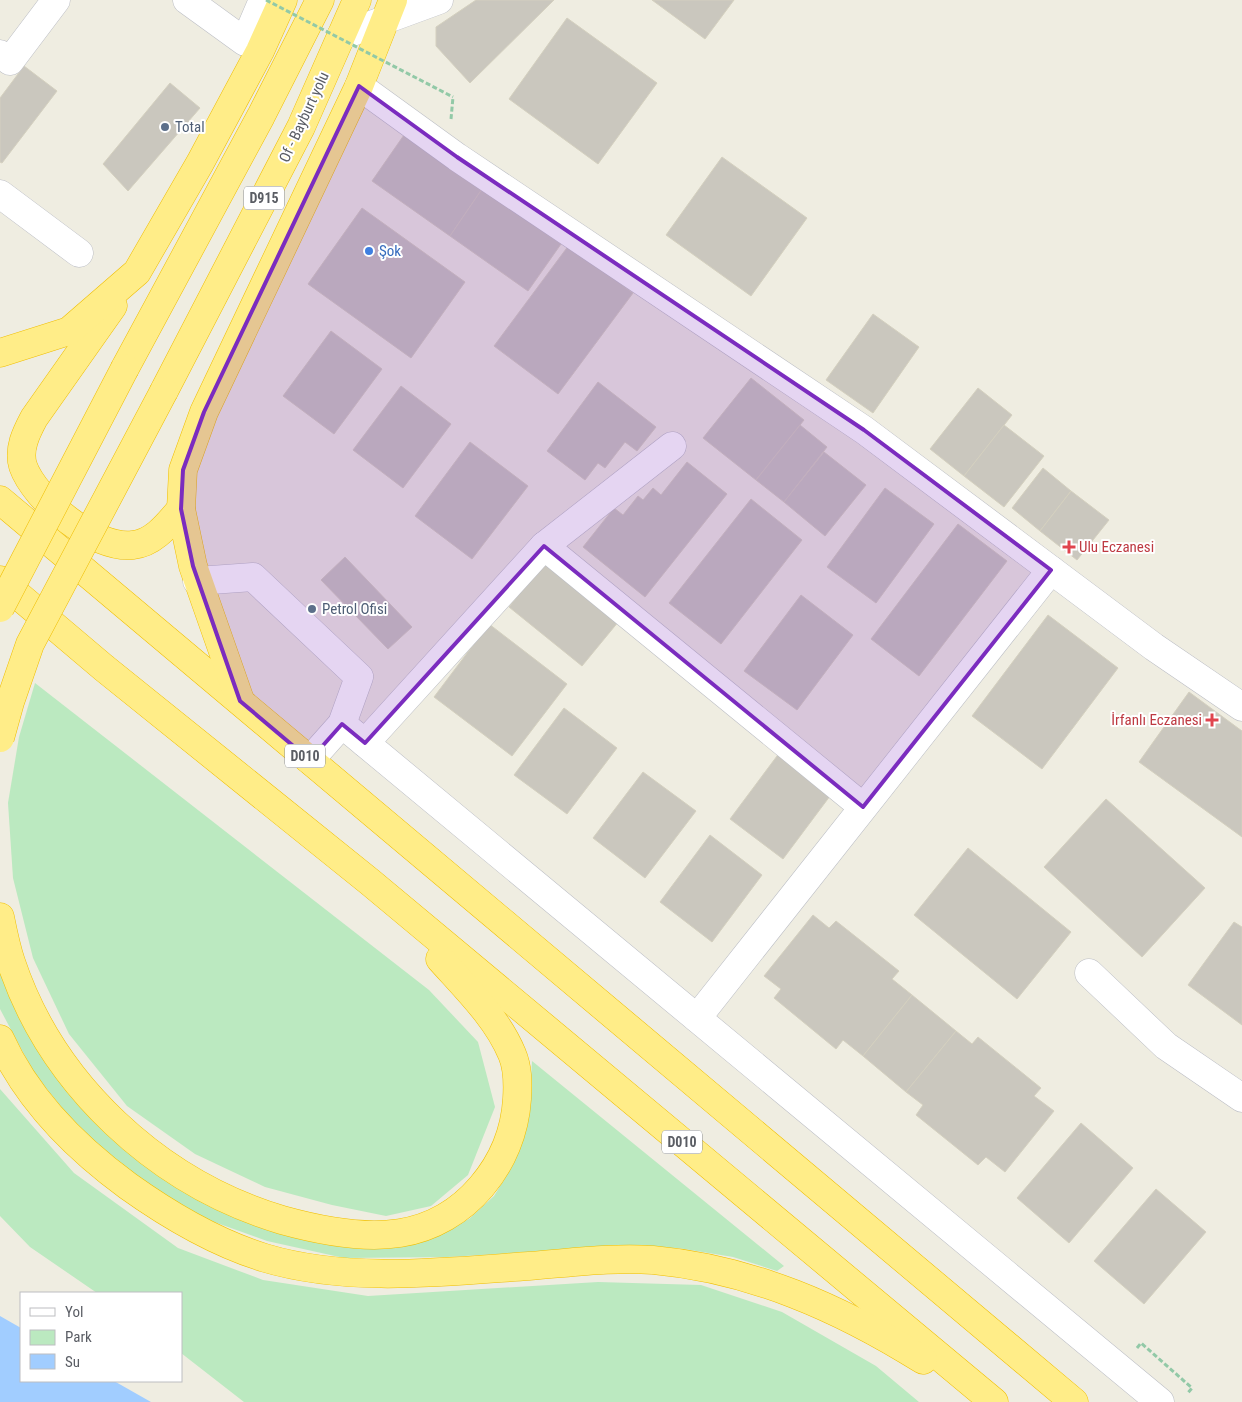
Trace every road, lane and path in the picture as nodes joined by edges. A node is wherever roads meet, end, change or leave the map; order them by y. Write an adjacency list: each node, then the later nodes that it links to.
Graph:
1 (56, 0): 10 (street)
2 (187, 0): 3 (street)
3 (264, 0): 12 (path, bridge)
4 (283, 0): 15 (highway)
5 (320, 0): 24 (highway, D915, bridge)
6 (356, 0): 9 (highway, Of - Bayburt yolu / D915)
7 (439, 0): 8 (street)
8 (389, 10): 9 (street); 11 (highway)
9 (341, 36): 28 (highway, Of - Bayburt yolu / D915, bridge)
10 (0, 54)
11 (359, 86): 19 (highway); 21 (street)
12 (453, 97)
13 (0, 194): 14 (street)
14 (79, 253)
15 (137, 272): 16 (highway); 19 (highway)
16 (0, 353)
17 (672, 446): 20 (street)
18 (0, 500): 25 (highway, D010)
19 (181, 510): 23 (highway)
20 (544, 546): 29 (street); 31 (street)
21 (1051, 570): 26 (street); 31 (street)
22 (0, 580): 32 (highway, D010)
23 (198, 581): 25 (highway); 27 (street)
24 (0, 608)
25 (240, 701): 30 (highway, D010)
26 (1242, 707)
27 (342, 724): 29 (street); 30 (street)
28 (0, 738)
29 (365, 743): 35 (street)
30 (310, 760): 42 (highway, D010)
31 (863, 807): 35 (street)
32 (370, 882): 33 (highway); 41 (highway, D010)
33 (0, 917)
34 (1089, 972): 37 (street)
35 (696, 1018): 43 (street)
36 (0, 1039): 40 (highway)
37 (1242, 1098)
38 (1141, 1343): 39 (path)
39 (1192, 1388)
40 (990, 1402)
41 (994, 1402)
42 (1074, 1402)
43 (1160, 1402)

